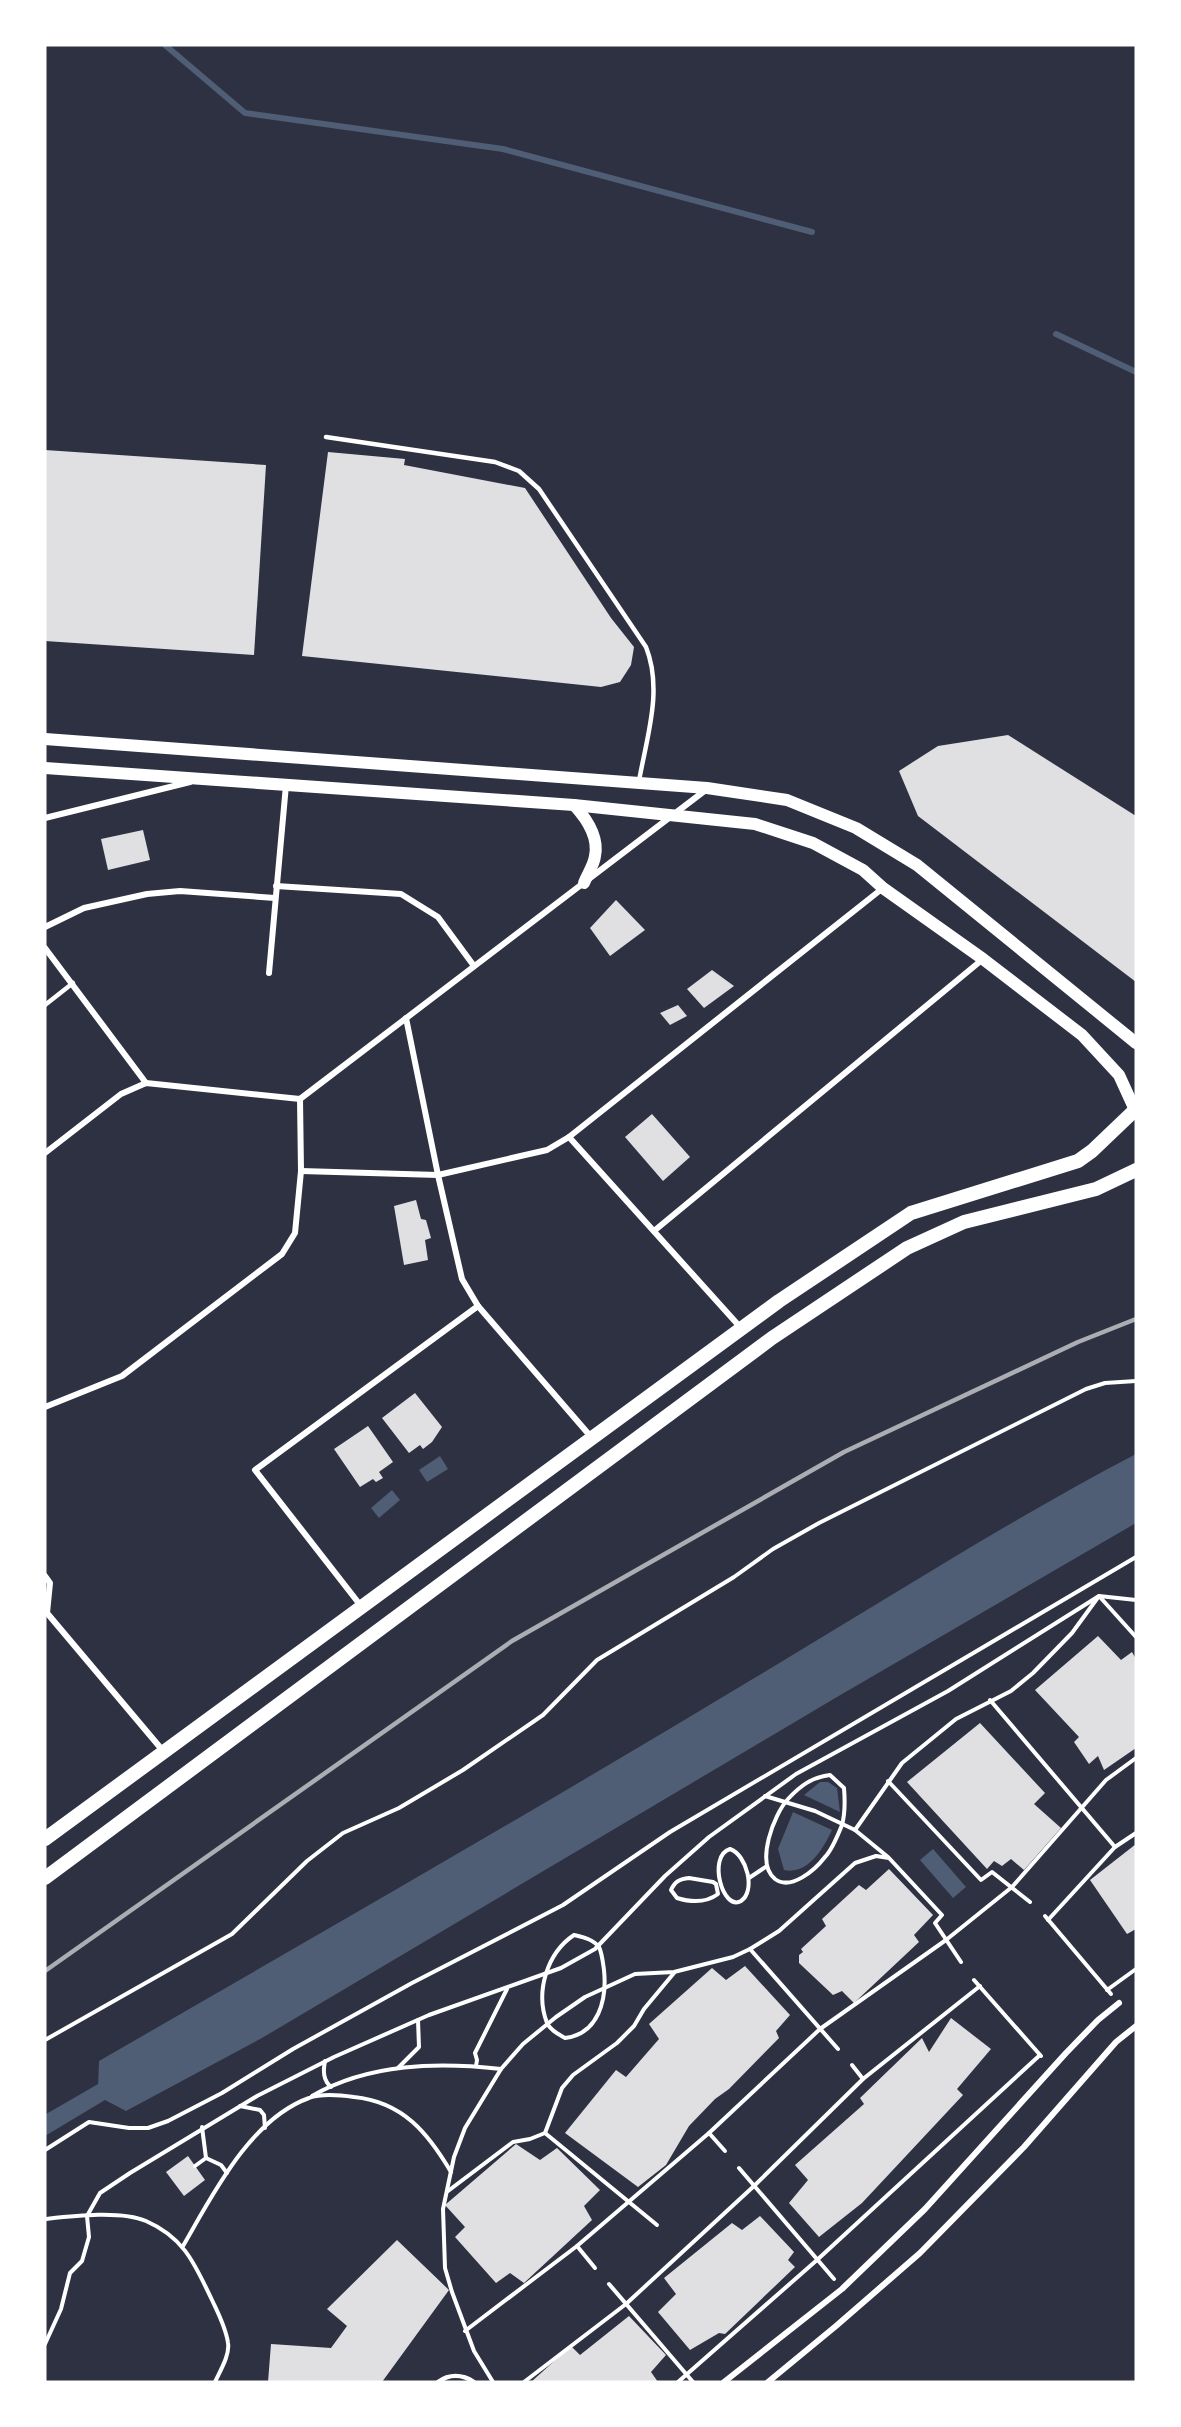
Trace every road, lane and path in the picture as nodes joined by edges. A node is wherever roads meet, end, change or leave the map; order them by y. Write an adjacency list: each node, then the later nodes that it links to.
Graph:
1 (326, 437): 5 (lane)
2 (45, 739): 5 (main road)
3 (45, 768): 4 (main road)
4 (199, 780): 6 (main road); 10 (street)
5 (639, 783): 7 (main road)
6 (286, 785): 8 (main road); 12 (street)
7 (707, 788): 9 (street); 23 (main road)
8 (574, 805): 9 (main road); 11 (main road)
9 (671, 816): 11 (street); 13 (main road)
10 (45, 818)
11 (584, 883): 18 (street)
12 (276, 886): 14 (street); 18 (street)
13 (883, 888): 17 (main road); 27 (street)
14 (275, 898): 15 (street); 19 (street)
15 (45, 927)
16 (45, 948): 20 (street)
17 (983, 959): 26 (main road); 32 (street)
18 (474, 966): 22 (street)
19 (269, 973)
20 (73, 983): 21 (lane); 24 (street)
21 (45, 1005)
22 (406, 1018): 25 (street); 31 (street)
23 (1136, 1043)
24 (146, 1083): 25 (street); 28 (street)
25 (300, 1099): 30 (street)
26 (1136, 1110): 34 (main road)
27 (569, 1137): 31 (street); 32 (street)
28 (45, 1153)
29 (1136, 1170): 60 (main road)
30 (301, 1171): 31 (street); 36 (street)
31 (438, 1175): 33 (street)
32 (654, 1231): 34 (street)
33 (478, 1306): 37 (street); 42 (street)
34 (742, 1328): 37 (main road)
35 (1136, 1381): 83 (path)
36 (45, 1407)
37 (592, 1438): 42 (main road)
38 (1136, 1557): 100 (path)
39 (45, 1576): 43 (street)
40 (1100, 1596): 41 (path); 44 (path); 45 (path); 49 (path)
41 (1136, 1600)
42 (362, 1607): 46 (main road)
43 (46, 1613): 46 (street)
44 (1136, 1637)
45 (990, 1700): 48 (path); 51 (path)
46 (164, 1753): 55 (main road)
47 (1136, 1758): 51 (path)
48 (888, 1781): 53 (path); 63 (path)
49 (764, 1796): 50 (path); 59 (path)
50 (786, 1801): 52 (path); 52 (path); 58 (path)
51 (1082, 1808): 56 (path); 63 (path)
52 (842, 1824): 53 (path); 58 (path)
53 (855, 1830): 57 (path)
54 (1136, 1833): 56 (path)
55 (45, 1839)
56 (1115, 1847): 77 (path)
57 (889, 1858): 66 (path); 68 (path)
58 (767, 1866): 61 (path)
59 (665, 1876): 62 (path); 67 (path)
60 (45, 1878)
61 (749, 1878): 64 (path); 64 (path)
62 (674, 1884): 64 (path); 64 (path)
63 (1012, 1887): 65 (path); 66 (path)
64 (720, 1888)
65 (1030, 1902)
66 (946, 1940): 69 (path); 82 (path)
67 (598, 1946): 72 (path); 72 (path); 75 (path)
68 (750, 1949): 71 (path); 82 (path)
69 (961, 1962)
70 (1136, 1969): 77 (path)
71 (674, 1972): 75 (path); 98 (path)
72 (546, 1973): 76 (path); 80 (path)
73 (974, 1980): 74 (path)
74 (980, 1986): 85 (path); 92 (path)
75 (606, 1987): 80 (path); 80 (path)
76 (508, 1988): 79 (path); 87 (path)
77 (1107, 1990): 78 (path)
78 (1119, 2003): 91 (street)
79 (418, 2020): 86 (path); 89 (path)
80 (547, 2024): 90 (path)
81 (1136, 2026): 131 (street)
82 (820, 2029): 84 (path); 99 (path)
83 (45, 2040)
84 (838, 2049)
85 (1040, 2055): 91 (path); 115 (path)
86 (325, 2061): 93 (path); 95 (path)
87 (476, 2066): 89 (path); 90 (path)
88 (852, 2066): 92 (path)
89 (398, 2068): 93 (path)
90 (501, 2069): 106 (path)
91 (1052, 2070): 118 (street)
92 (863, 2079): 107 (path)
93 (331, 2087): 94 (path)
94 (309, 2098): 97 (path); 106 (path)
95 (239, 2106): 96 (path); 97 (path)
96 (202, 2127): 102 (path); 110 (path)
97 (265, 2128): 105 (path)
98 (545, 2133): 108 (path); 109 (path)
99 (709, 2133): 101 (path); 109 (path)
100 (45, 2150)
101 (725, 2151)
102 (206, 2158): 103 (path); 105 (path)
103 (195, 2166)
104 (739, 2168): 107 (path)
105 (227, 2173): 113 (path)
106 (451, 2173): 108 (path)
107 (754, 2186): 115 (path); 119 (path)
108 (447, 2191): 120 (path)
109 (628, 2201): 112 (path); 114 (path)
110 (87, 2216): 111 (path); 113 (path); 121 (path)
111 (45, 2219)
112 (657, 2225)
113 (183, 2246): 123 (path)
114 (578, 2246): 116 (path); 120 (path)
115 (817, 2260): 118 (path); 122 (path)
116 (595, 2268)
117 (609, 2284): 119 (path)
118 (842, 2289): 130 (street)
119 (626, 2304): 122 (path); 127 (path)
120 (465, 2331): 126 (path)
121 (45, 2344)
122 (687, 2375): 128 (path); 129 (path)
123 (215, 2382)
124 (438, 2382): 125 (lane)
125 (474, 2382)
126 (493, 2382)
127 (524, 2382)
128 (678, 2382)
129 (693, 2382)
130 (724, 2382)
131 (768, 2382)

